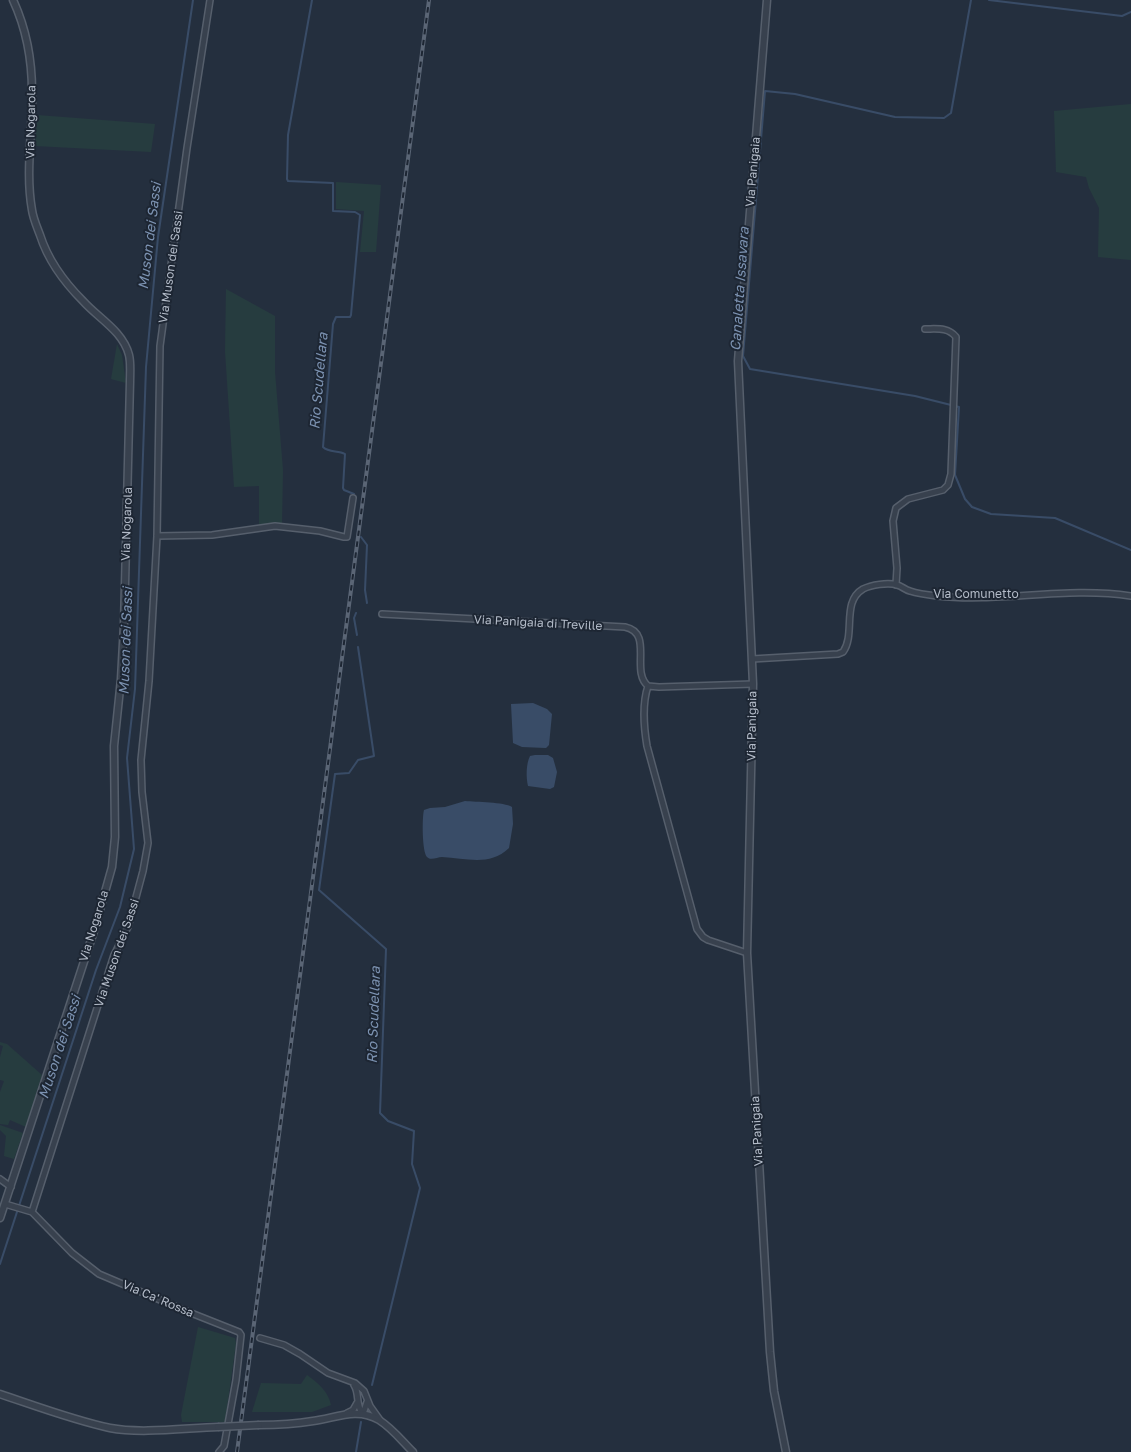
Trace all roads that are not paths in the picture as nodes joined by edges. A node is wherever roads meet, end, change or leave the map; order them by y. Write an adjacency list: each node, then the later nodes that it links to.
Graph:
1 (7, 0): 4 (street)
2 (210, 0): 7 (street, Via Muson dei Sassi)
3 (767, 0): 11 (street, Via Panigaia)
4 (14, 2): 16 (street, Via Nogarola)
5 (926, 329): 8 (street)
6 (354, 498): 7 (street)
7 (157, 536): 18 (street, Via Muson dei Sassi)
8 (896, 585): 9 (street, Via Comunetto); 11 (street, Via Comunetto)
9 (1131, 596)
10 (382, 614): 13 (street, Via Panigaia di Treville)
11 (752, 659): 12 (street, Via Panigaia)
12 (753, 684): 13 (street); 14 (street, Via Panigaia)
13 (648, 686): 14 (street, Via Panigaia di Treville)
14 (747, 953): 30 (street, Via Panigaia)
15 (0, 1180): 16 (street)
16 (11, 1187): 17 (street)
17 (6, 1204): 18 (street, Via Ca' Rossa); 19 (street)
18 (30, 1211): 28 (street, Via Ca' Rossa)
19 (0, 1218)
20 (260, 1338): 21 (street)
21 (348, 1380): 23 (street); 24 (street)
22 (0, 1394): 25 (street, bridge)
23 (367, 1402): 26 (street); 27 (street)
24 (357, 1403): 25 (street); 26 (street)
25 (347, 1413): 26 (street)
26 (363, 1414): 27 (street)
27 (380, 1420): 29 (street)
28 (219, 1452)
29 (412, 1452)
30 (786, 1452)

